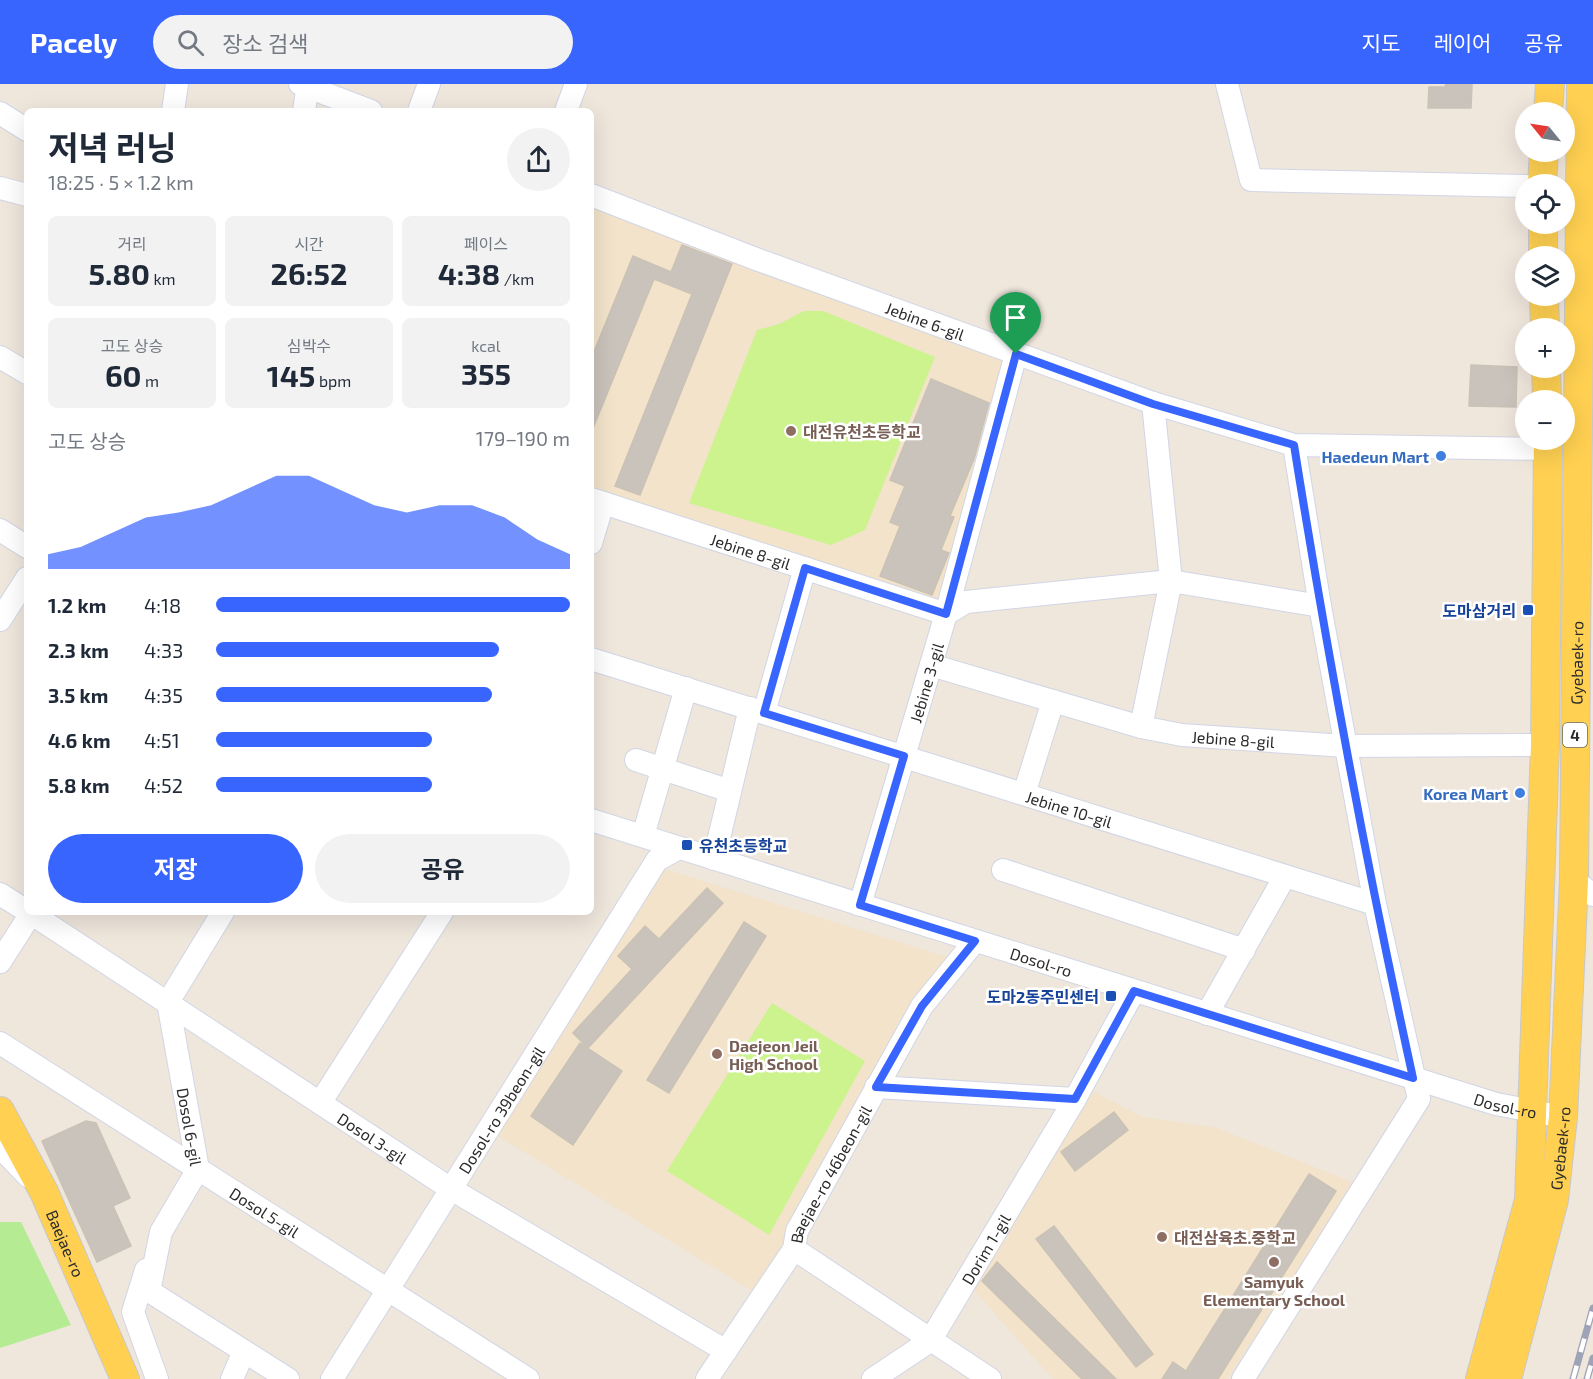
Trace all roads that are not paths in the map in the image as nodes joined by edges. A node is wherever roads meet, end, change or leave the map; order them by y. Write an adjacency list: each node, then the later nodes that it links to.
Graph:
1 (177, 84): 9 (street)
2 (429, 84): 12 (street)
3 (576, 84): 13 (street)
4 (1227, 84): 17 (street)
5 (1550, 84): 8 (main road)
6 (1581, 84): 16 (main road, Gyebaek-ro / 4)
7 (305, 85): 10 (street); 11 (street)
8 (1549, 102)
9 (173, 108)
10 (304, 108)
11 (363, 108)
12 (420, 108)
13 (567, 108)
14 (0, 113): 15 (street)
15 (24, 128)
16 (1587, 175): 21 (main road, Gyebaek-ro / 4)
17 (1515, 186)
18 (0, 188): 19 (street)
19 (24, 194)
20 (594, 196): 22 (street, Jebine 6-gil)
21 (1586, 295): 58 (main road, Gyebaek-ro / 4)
22 (1016, 354): 25 (street, Jebine 6-gil); 37 (street, Jebine 3-gil)
23 (0, 357): 24 (street)
24 (24, 371)
25 (1153, 404): 27 (street, Jebine 6-gil); 34 (street)
26 (1515, 444): 27 (street, Jebine 6-gil)
27 (1294, 445): 36 (street)
28 (1548, 450): 45 (main road, Gyebaek-ro / 4)
29 (597, 501): 30 (street); 33 (street, Jebine 8-gil)
30 (594, 522)
31 (0, 530): 32 (street)
32 (24, 545)
33 (805, 568): 37 (street, Jebine 8-gil); 43 (street)
34 (1171, 581): 36 (street); 37 (street); 44 (street)
35 (24, 583): 38 (street)
36 (1320, 606): 46 (street)
37 (946, 614): 40 (street, Jebine 3-gil)
38 (0, 620)
39 (594, 660): 41 (street, Jebine 10-gil)
40 (931, 664): 42 (street, Jebine 8-gil); 47 (street, Jebine 3-gil)
41 (686, 688): 43 (street, Jebine 10-gil); 49 (street)
42 (1053, 701): 44 (street, Jebine 8-gil); 51 (street)
43 (757, 711): 47 (street, Jebine 10-gil); 50 (street)
44 (1141, 727): 46 (street, Jebine 8-gil)
45 (1545, 745): 46 (street, Jebine 8-gil); 79 (main road, Gyebaek-ro / 4)
46 (1346, 746): 60 (street)
47 (904, 756): 51 (street, Jebine 10-gil); 61 (street, Jebine 3-gil)
48 (636, 760): 49 (street)
49 (661, 769): 50 (street); 53 (street)
50 (730, 791): 55 (street)
51 (1024, 794): 57 (street, Jebine 10-gil)
52 (594, 821): 53 (street, Dosol-ro)
53 (643, 837): 54 (street, Dosol-ro)
54 (679, 848): 55 (street, Dosol-ro); 83 (street, Dosol-ro 39beon-gil)
55 (714, 859): 61 (street, Dosol-ro)
56 (1003, 870): 68 (street)
57 (1285, 876): 60 (street, Jebine 10-gil); 68 (street)
58 (1583, 887): 80 (main road, Gyebaek-ro / 4)
59 (0, 894): 62 (street, Dosol 3-gil)
60 (1375, 904): 74 (street)
61 (860, 905): 67 (street, Dosol-ro)
62 (24, 908)
63 (28, 915): 69 (street)
64 (35, 915): 71 (street, Dosol 3-gil)
65 (221, 915): 71 (street)
66 (440, 915): 77 (street)
67 (975, 941): 70 (street, Dosol-ro); 75 (street, Baejae-ro 46beon-gil)
68 (1244, 950): 72 (street)
69 (0, 962)
70 (1134, 991): 72 (street, Dosol-ro); 76 (street, Dorim 1-gil)
71 (168, 1002): 77 (street, Dosol 3-gil); 82 (street, Dosol 6-gil)
72 (1207, 1014): 74 (street, Dosol-ro)
73 (0, 1043): 82 (street, Dosol 5-gil)
74 (1413, 1078): 79 (street, Dosol-ro); 100 (street)
75 (876, 1087): 76 (street); 86 (street, Baejae-ro 46beon-gil)
76 (1075, 1099): 88 (street, Dorim 1-gil)
77 (320, 1102): 83 (street, Dosol 3-gil)
78 (0, 1111): 84 (main road, Baejae-ro)
79 (1534, 1113): 80 (street, Dosol-ro); 101 (main road, Gyebaek-ro / 4)
80 (1563, 1118): 102 (main road, Gyebaek-ro / 4)
81 (0, 1147): 84 (street)
82 (198, 1169): 85 (street, Dosol 6-gil); 87 (street, Dosol 5-gil)
83 (451, 1188): 87 (street, Dosol-ro 39beon-gil); 90 (street, Dosol 3-gil)
84 (44, 1191): 91 (main road, Baejae-ro)
85 (161, 1232): 89 (street, Dosol 6-gil); 92 (street)
86 (794, 1249): 88 (street); 90 (street, Baejae-ro 46beon-gil)
87 (389, 1291): 95 (street, Dosol-ro 39beon-gil); 96 (street, Dosol 5-gil)
88 (930, 1341): 98 (street, Dorim 1-gil); 99 (street)
89 (244, 1351): 93 (street); 94 (street, Dosol 6-gil)
90 (726, 1351): 97 (street, Baejae-ro 46beon-gil)
91 (125, 1379)
92 (157, 1379)
93 (232, 1379)
94 (288, 1379)
95 (332, 1379)
96 (528, 1379)
97 (707, 1379)
98 (873, 1379)
99 (990, 1379)
100 (1242, 1379)
101 (1480, 1379)
102 (1507, 1379)

